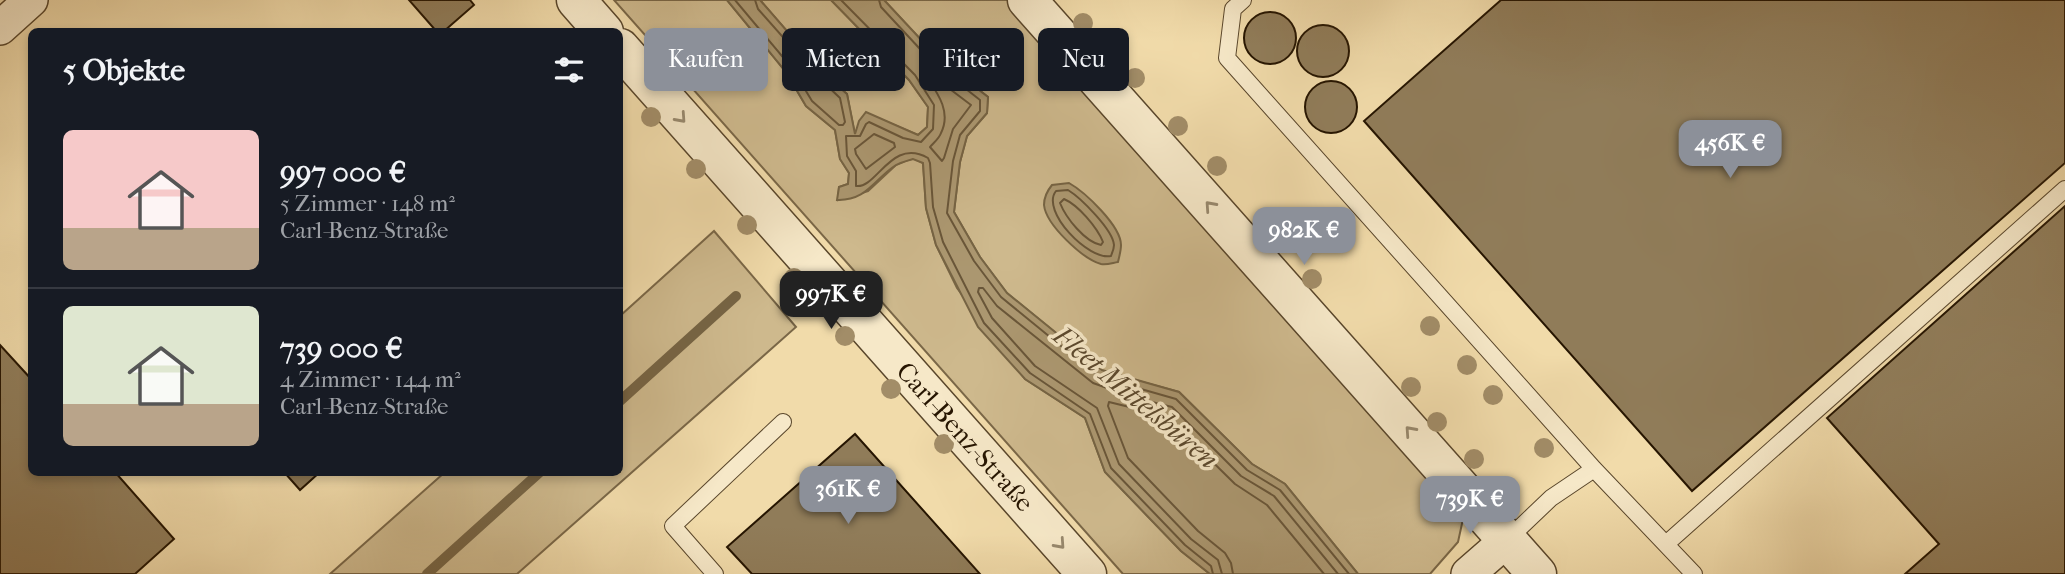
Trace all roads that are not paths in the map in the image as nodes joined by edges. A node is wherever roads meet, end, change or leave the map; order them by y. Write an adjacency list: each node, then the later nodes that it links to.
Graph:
1 (31, 0): 5 (street)
2 (576, 0): 6 (street)
3 (1027, 0): 11 (street, one-way to 3)
4 (1243, 0): 10 (lane)
5 (0, 28)
6 (600, 28)
7 (623, 51): 14 (street, Carl-Benz-Straße, one-way to 14)
8 (2065, 189): 12 (lane)
9 (783, 422): 13 (lane)
10 (1594, 469): 11 (lane); 12 (lane)
11 (1507, 540): 15 (street); 16 (street)
12 (1666, 544): 17 (lane)
13 (715, 574)
14 (1087, 574)
15 (1468, 574)
16 (1537, 574)
17 (1694, 574)

